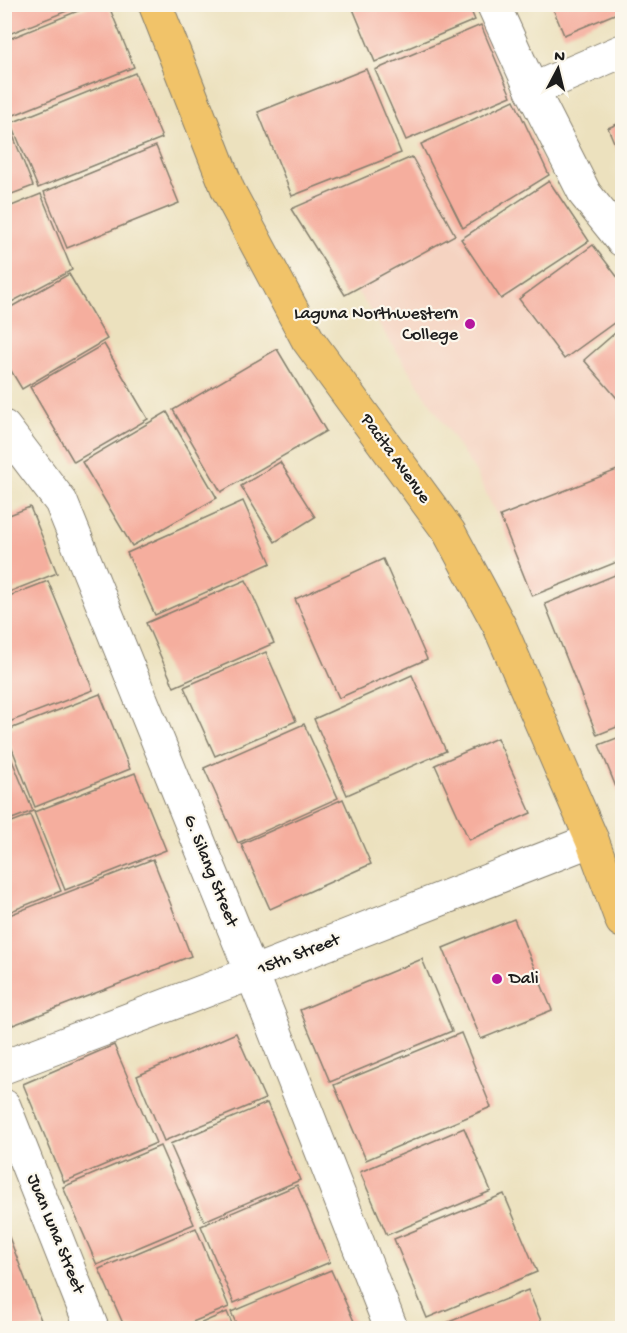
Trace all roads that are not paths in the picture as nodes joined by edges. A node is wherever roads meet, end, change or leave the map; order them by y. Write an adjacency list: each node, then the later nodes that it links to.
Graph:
1 (155, 4): 7 (main road, Pacita Avenue)
2 (493, 4): 4 (street)
3 (622, 51): 4 (street)
4 (531, 90): 5 (street)
5 (622, 240)
6 (4, 427): 9 (street, G. Silang Street)
7 (592, 840): 8 (main road, Pacita Avenue); 9 (street, 15th Street)
8 (622, 921)
9 (252, 973): 10 (street, 15th Street); 13 (street, G. Silang Street)
10 (4, 1067)
11 (4, 1106): 12 (street, Juan Luna Street)
12 (92, 1329)
13 (391, 1329)

